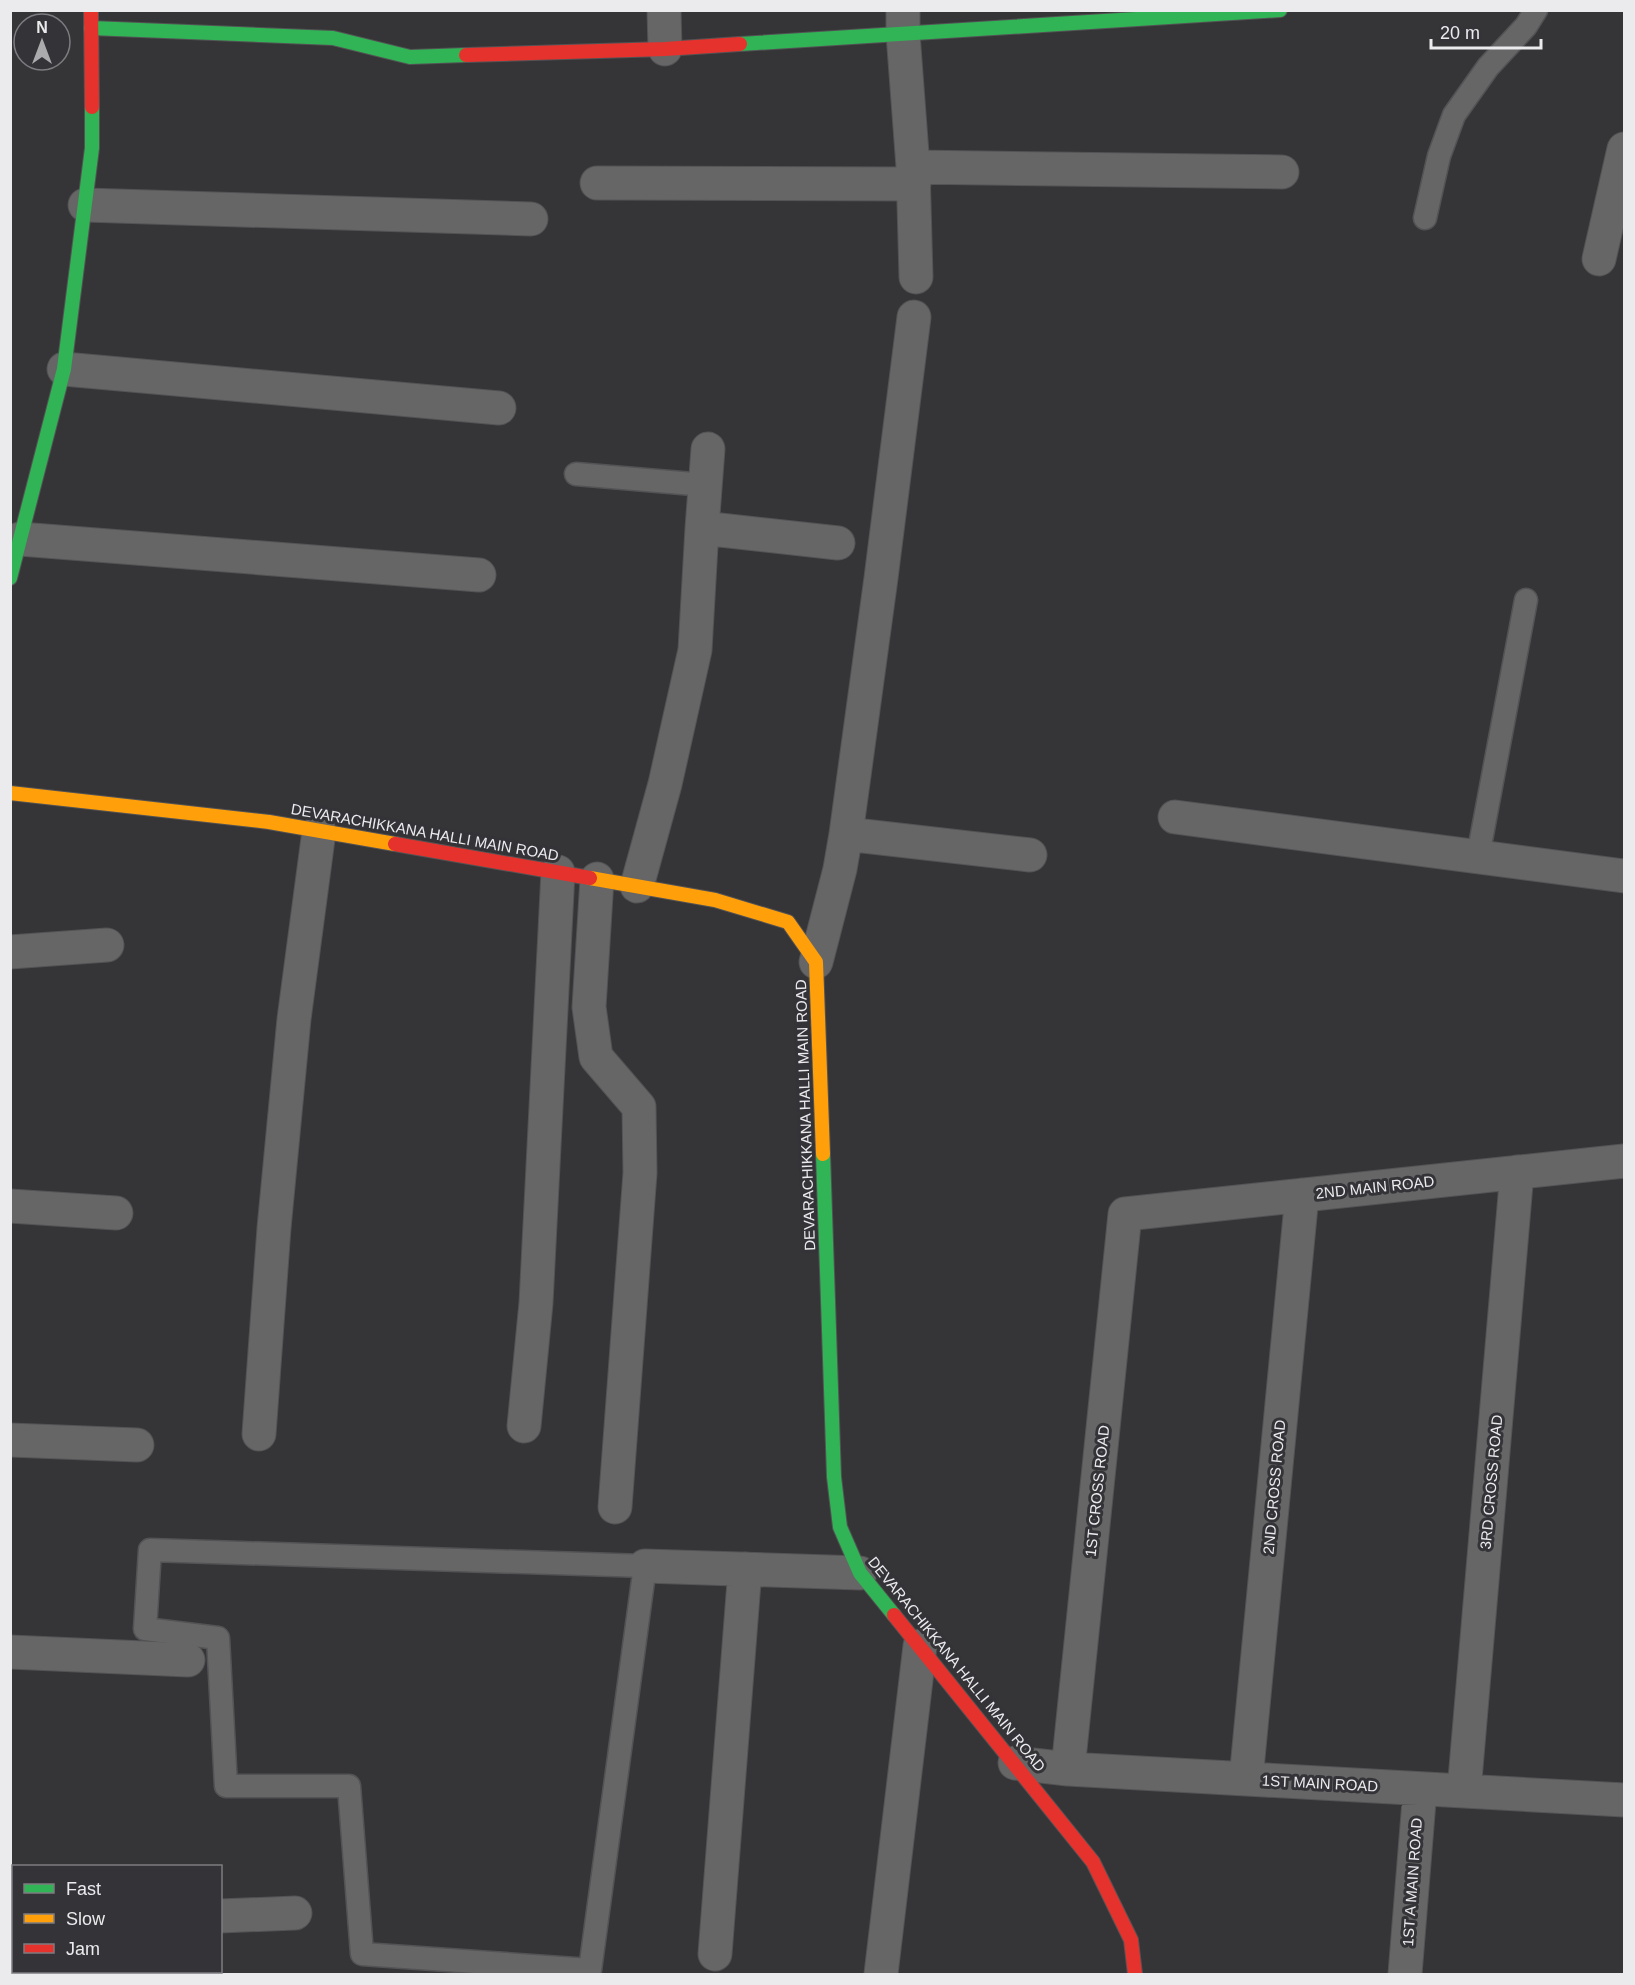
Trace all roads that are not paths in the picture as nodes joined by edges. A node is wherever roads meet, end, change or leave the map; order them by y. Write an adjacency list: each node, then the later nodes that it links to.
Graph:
1 (91, 10): 6 (street)
2 (664, 10): 7 (street)
3 (1280, 10): 5 (street)
4 (1536, 10): 13 (lane)
5 (903, 22): 7 (street); 10 (street)
6 (91, 28): 7 (street); 12 (street)
7 (665, 49)
8 (1624, 149): 15 (street)
9 (1282, 172): 10 (street)
10 (914, 175): 11 (street); 16 (street)
11 (597, 183)
12 (85, 206): 14 (street); 18 (street)
13 (1425, 218)
14 (531, 219)
15 (1599, 259)
16 (916, 277)
17 (914, 317): 32 (street)
18 (64, 369): 19 (street); 24 (street)
19 (499, 408)
20 (708, 449): 22 (street)
21 (576, 474): 22 (lane)
22 (705, 485): 23 (street)
23 (702, 528): 25 (street); 38 (street)
24 (20, 539): 26 (street); 27 (street)
25 (838, 543)
26 (479, 575)
27 (10, 578)
28 (1526, 600): 34 (lane)
29 (10, 793): 31 (street, DEVARACHIKKANA HALLI MAIN ROAD)
30 (1175, 817): 34 (street)
31 (319, 831): 35 (street, DEVARACHIKKANA HALLI MAIN ROAD); 49 (street)
32 (846, 834): 33 (street); 41 (street)
33 (1030, 855)
34 (1478, 856): 36 (street)
35 (558, 872): 37 (street, DEVARACHIKKANA HALLI MAIN ROAD); 48 (street)
36 (1624, 876)
37 (597, 879): 38 (street, DEVARACHIKKANA HALLI MAIN ROAD); 52 (street)
38 (637, 886): 41 (street, DEVARACHIKKANA HALLI MAIN ROAD)
39 (107, 945): 40 (street)
40 (10, 952)
41 (816, 962): 55 (street, DEVARACHIKKANA HALLI MAIN ROAD)
42 (1624, 1161): 43 (street, 2ND MAIN ROAD)
43 (1517, 1172): 44 (street, 2ND MAIN ROAD); 63 (street, 3RD CROSS ROAD)
44 (1302, 1195): 47 (street, 2ND MAIN ROAD); 61 (street, 2ND CROSS ROAD)
45 (10, 1206): 46 (street)
46 (116, 1213)
47 (1125, 1214): 60 (street, 1ST CROSS ROAD)
48 (524, 1426)
49 (259, 1434)
50 (10, 1440): 51 (street)
51 (137, 1445)
52 (615, 1507)
53 (645, 1566): 53 (lane); 54 (street)
54 (745, 1569): 55 (street); 67 (street)
55 (860, 1573): 56 (street, DEVARACHIKKANA HALLI MAIN ROAD)
56 (920, 1646): 59 (street, DEVARACHIKKANA HALLI MAIN ROAD); 68 (street)
57 (10, 1652): 58 (street)
58 (188, 1660)
59 (1015, 1763): 60 (street, 1ST MAIN ROAD); 69 (street, DEVARACHIKKANA HALLI MAIN ROAD)
60 (1068, 1769): 61 (street, 1ST MAIN ROAD)
61 (1246, 1779): 62 (street, 1ST MAIN ROAD)
62 (1420, 1789): 63 (street, 1ST MAIN ROAD); 70 (street, 1ST A MAIN ROAD)
63 (1464, 1791): 64 (street, 1ST MAIN ROAD)
64 (1624, 1800)
65 (295, 1913): 66 (street)
66 (222, 1916)
67 (715, 1954)
68 (881, 1974)
69 (1135, 1974)
70 (1405, 1974)

